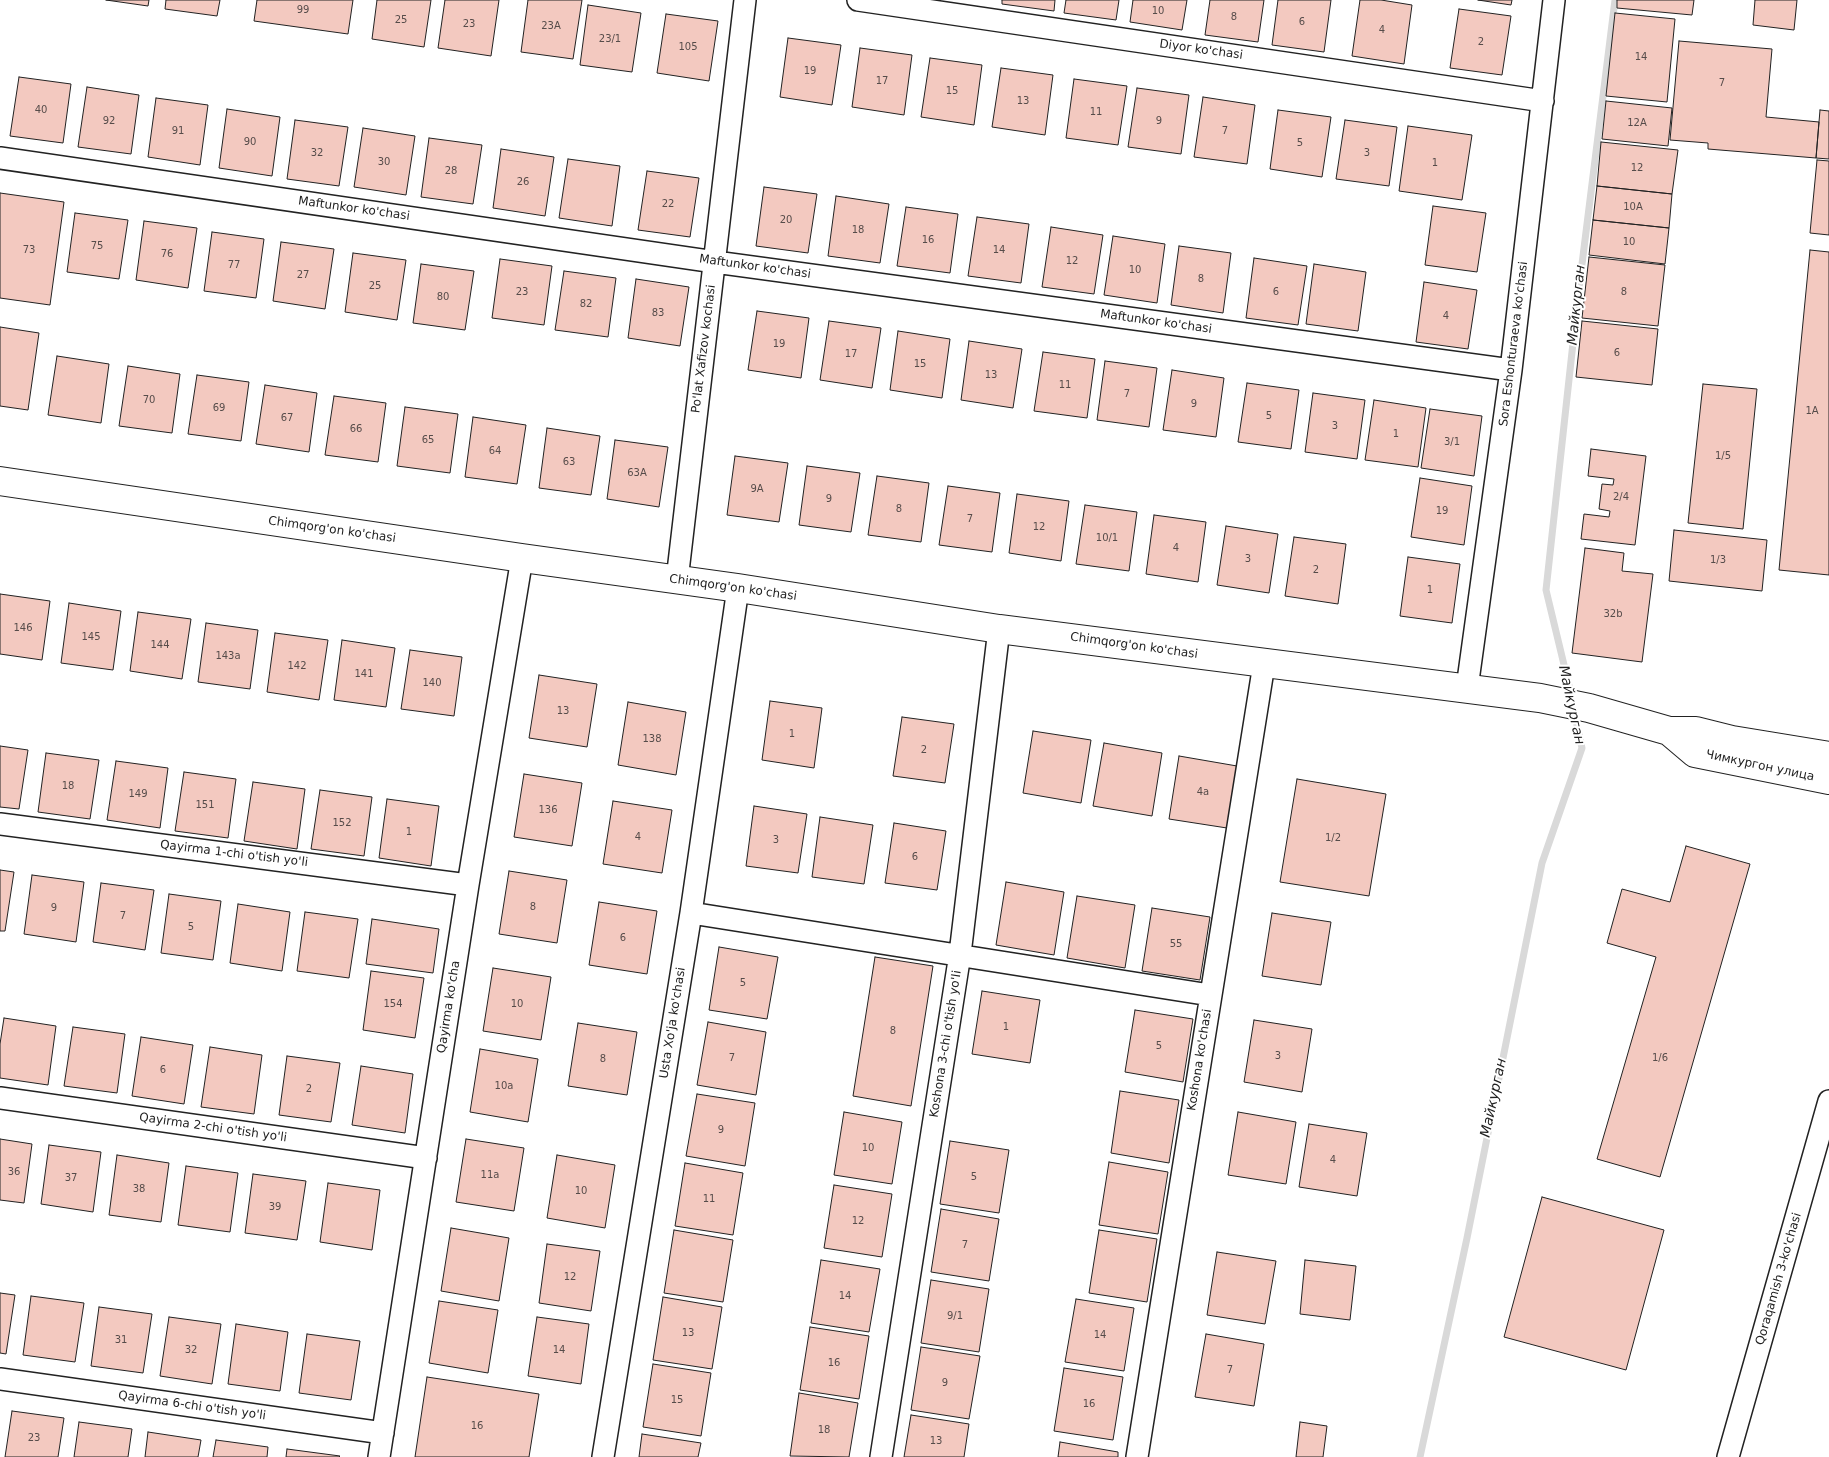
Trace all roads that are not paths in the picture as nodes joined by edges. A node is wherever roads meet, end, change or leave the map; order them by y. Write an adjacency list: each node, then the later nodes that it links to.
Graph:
1 (745, 0): 6 (street, Po'lat Xafizov kochasi)
2 (858, 0): 4 (street, Diyor ko'chasi)
3 (1554, 0): 4 (street, Sora Eshonturaeva ko'chasi)
4 (1543, 101): 7 (street, Sora Eshonturaeva ko'chasi)
5 (0, 158): 6 (street, Maftunkor ko'chasi)
6 (715, 262): 7 (street, Maftunkor ko'chasi); 10 (street, Po'lat Xafizov kochasi)
7 (1511, 370): 14 (street, Sora Eshonturaeva ko'chasi)
8 (0, 481): 9 (street, Chimqorg'on ko'chasi)
9 (522, 558): 10 (street, Chimqorg'on ko'chasi); 19 (street, Qayirma ko'cha)
10 (677, 580): 11 (street, Chimqorg'on ko'chasi)
11 (738, 588): 12 (street, Chimqorg'on ko'chasi); 20 (street, Usta Xo'ja ko'chasi)
12 (999, 629): 13 (street, Chimqorg'on ko'chasi); 21 (street, Koshona 3-chi o'tish yo'li)
13 (1264, 664): 14 (street, Chimqorg'on ko'chasi); 22 (street, Koshona ko'chasi)
14 (1467, 688): 15 (street, Чимкургон улица)
15 (1669, 731): 16 (street, Чимкургон улица); 17 (street, Чимкургон улица)
16 (1829, 756)
17 (1829, 780)
18 (0, 824): 19 (street, Qayirma 1-chi o'tish yo'li)
19 (468, 885): 25 (street, Qayirma ko'cha)
20 (691, 913): 21 (street); 29 (street, Usta Xo'ja ko'chasi)
21 (960, 954): 22 (street); 30 (street, Koshona 3-chi o'tish yo'li)
22 (1210, 995): 31 (street, Koshona ko'chasi)
23 (0, 1098): 25 (street, Qayirma 2-chi o'tish yo'li)
24 (1829, 1101): 32 (street, Qoraqamish 3-ko'chasi)
25 (426, 1158): 27 (street, Qayirma ko'cha)
26 (0, 1379): 27 (street, Qayirma 6-chi o'tish yo'li)
27 (383, 1433): 28 (street, Qayirma ko'cha)
28 (380, 1457)
29 (603, 1457)
30 (881, 1457)
31 (1137, 1457)
32 (1728, 1457)

